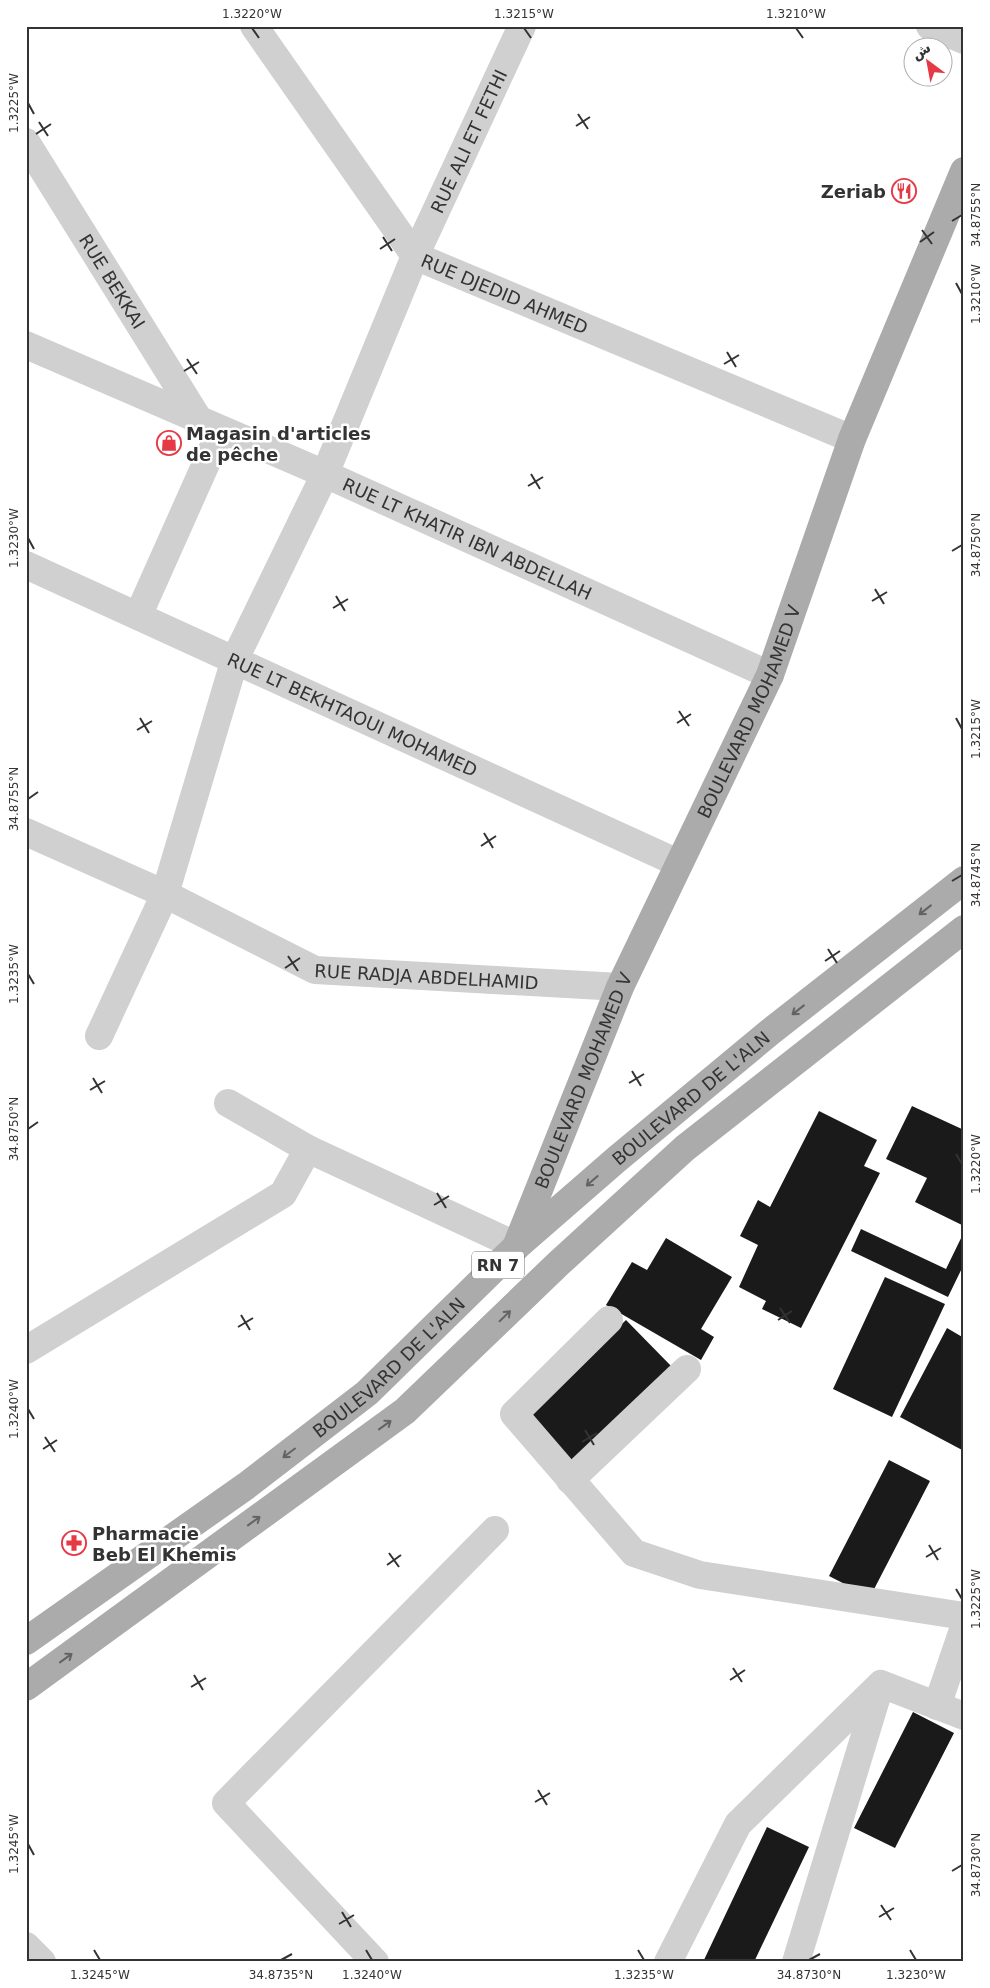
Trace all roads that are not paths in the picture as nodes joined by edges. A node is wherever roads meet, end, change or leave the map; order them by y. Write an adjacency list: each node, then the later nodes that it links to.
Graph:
1 (254, 26): 7 (street, RUE DJEDID AHMED)
2 (522, 26): 7 (street, RUE ALI ET FETHI)
3 (930, 26): 4 (street)
4 (964, 40)
5 (26, 142): 9 (street, RUE BEKKAI)
6 (964, 171): 10 (main road, BOULEVARD MOHAMED V)
7 (415, 256): 10 (street, RUE DJEDID AHMED); 11 (street, RUE ALI ET FETHI)
8 (26, 345): 9 (street, RUE LT KHATIR IBN ABDELLAH)
9 (210, 425): 11 (street, RUE LT KHATIR IBN ABDELLAH); 13 (street)
10 (852, 439): 15 (main road, BOULEVARD MOHAMED V)
11 (324, 474): 14 (street, RUE ALI ET FETHI); 15 (street, RUE LT KHATIR IBN ABDELLAH)
12 (26, 565): 13 (street, RUE LT BEKHTAOUI MOHAMED)
13 (138, 616): 14 (street, RUE LT BEKHTAOUI MOHAMED)
14 (235, 659): 17 (street, RUE LT BEKHTAOUI MOHAMED); 19 (street, RUE ALI ET FETHI)
15 (770, 675): 17 (main road, BOULEVARD MOHAMED V)
16 (26, 832): 19 (street, RUE RADJA ABDELHAMID)
17 (678, 863): 21 (main road, BOULEVARD MOHAMED V)
18 (964, 880): 25 (main road, BOULEVARD DE L'ALN / RN 7, one-way to 25)
19 (165, 894): 21 (street, RUE RADJA ABDELHAMID); 22 (street, RUE ALI ET FETHI)
20 (964, 928): 35 (main road, BOULEVARD DE L'ALN / RN 7, one-way to 20)
21 (620, 987): 25 (main road, BOULEVARD MOHAMED V)
22 (99, 1036)
23 (228, 1104): 24 (street)
24 (308, 1149): 25 (street); 27 (street)
25 (517, 1246): 33 (main road, BOULEVARD DE L'ALN / RN 7, one-way to 33)
26 (609, 1320): 29 (street)
27 (26, 1350)
28 (687, 1369): 29 (street)
29 (570, 1480): 31 (street)
30 (496, 1530): 40 (street)
31 (964, 1616)
32 (964, 1627): 36 (street)
33 (26, 1641)
34 (881, 1684): 36 (street); 41 (street); 42 (street)
35 (26, 1687)
36 (937, 1706): 37 (street)
37 (964, 1716)
38 (26, 1946): 39 (street)
39 (42, 1962)
40 (376, 1962)
41 (668, 1962)
42 (796, 1962)

